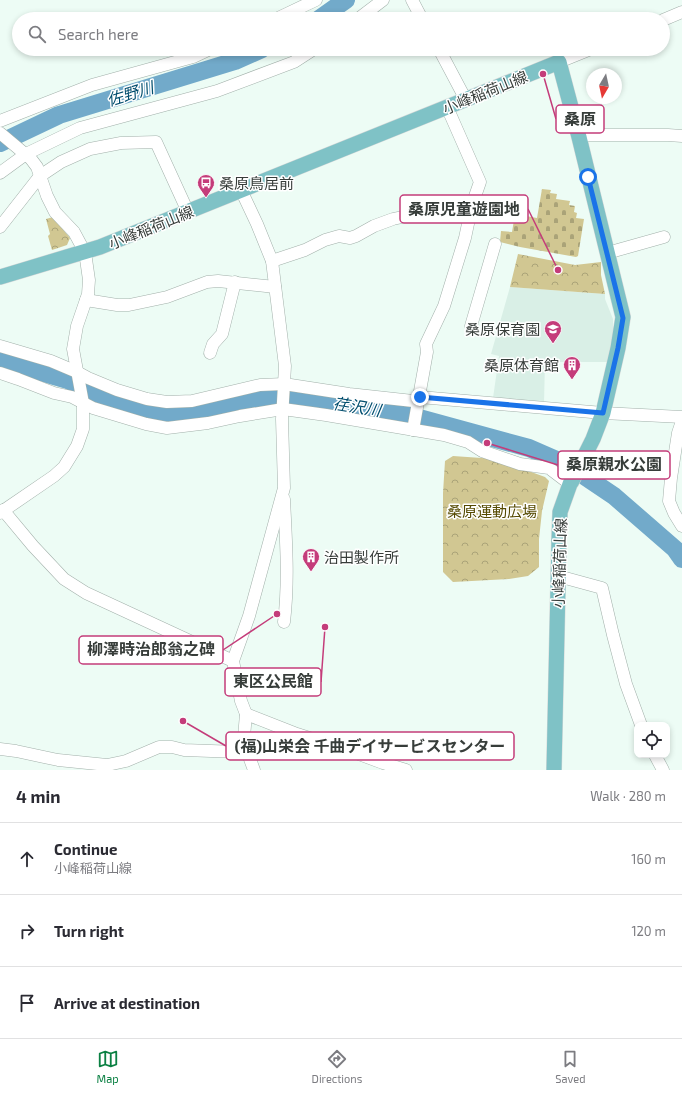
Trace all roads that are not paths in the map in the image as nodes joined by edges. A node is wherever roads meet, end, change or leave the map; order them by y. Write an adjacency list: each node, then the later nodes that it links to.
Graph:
1 (316, 0): 4 (street)
2 (383, 0): 5 (street)
3 (412, 0): 6 (street)
4 (291, 12)
5 (367, 12)
6 (418, 12)
7 (682, 12): 8 (street)
8 (670, 17)
9 (193, 56): 16 (street)
10 (303, 56): 20 (street)
11 (443, 56): 14 (street)
12 (574, 56): 13 (street)
13 (559, 62): 14 (main road, 小峰稲荷山線); 19 (main road, 小峰稲荷山線)
14 (466, 100): 15 (main road, 小峰稲荷山線)
15 (448, 107): 23 (main road, 小峰稲荷山線); 24 (street)
16 (0, 121)
17 (0, 133): 20 (street)
18 (682, 136): 19 (street)
19 (579, 137): 30 (main road, 小峰稲荷山線)
20 (24, 153): 21 (street); 22 (street)
21 (0, 174)
22 (40, 176): 25 (street); 26 (street); 29 (street)
23 (241, 190): 25 (main road, 小峰稲荷山線); 31 (street)
24 (472, 205): 31 (street); 43 (street)
25 (188, 212): 29 (main road, 小峰稲荷山線)
26 (0, 227)
27 (664, 237): 30 (street)
28 (495, 244): 36 (street)
29 (83, 252): 32 (main road, 小峰稲荷山線); 35 (street)
30 (607, 253): 45 (main road, 小峰稲荷山線)
31 (272, 261): 34 (street)
32 (0, 277)
33 (235, 282): 34 (street); 35 (street); 38 (street)
34 (275, 287): 41 (street)
35 (86, 300): 40 (street)
36 (471, 326)
37 (0, 346): 40 (street)
38 (210, 353)
39 (0, 373): 42 (street)
40 (77, 373): 41 (street); 42 (street)
41 (284, 386): 43 (street); 44 (street)
42 (82, 399): 44 (street); 51 (street)
43 (419, 400): 45 (street); 48 (street)
44 (283, 407): 48 (street); 50 (street)
45 (603, 413): 46 (street); 49 (main road, 小峰稲荷山線)
46 (682, 417)
47 (682, 421): 52 (street)
48 (414, 428): 49 (street)
49 (571, 482): 53 (main road, 小峰稲荷山線)
50 (284, 488): 54 (street); 55 (street)
51 (3, 509): 55 (street)
52 (682, 526)
53 (558, 576): 57 (street); 63 (main road, 小峰稲荷山線)
54 (284, 622)
55 (233, 662): 56 (street)
56 (246, 714): 59 (street); 62 (street)
57 (640, 722)
58 (0, 749): 59 (street)
59 (247, 750): 61 (street)
60 (657, 758): 64 (street)
61 (254, 770)
62 (406, 770)
63 (554, 770)
64 (663, 770)

